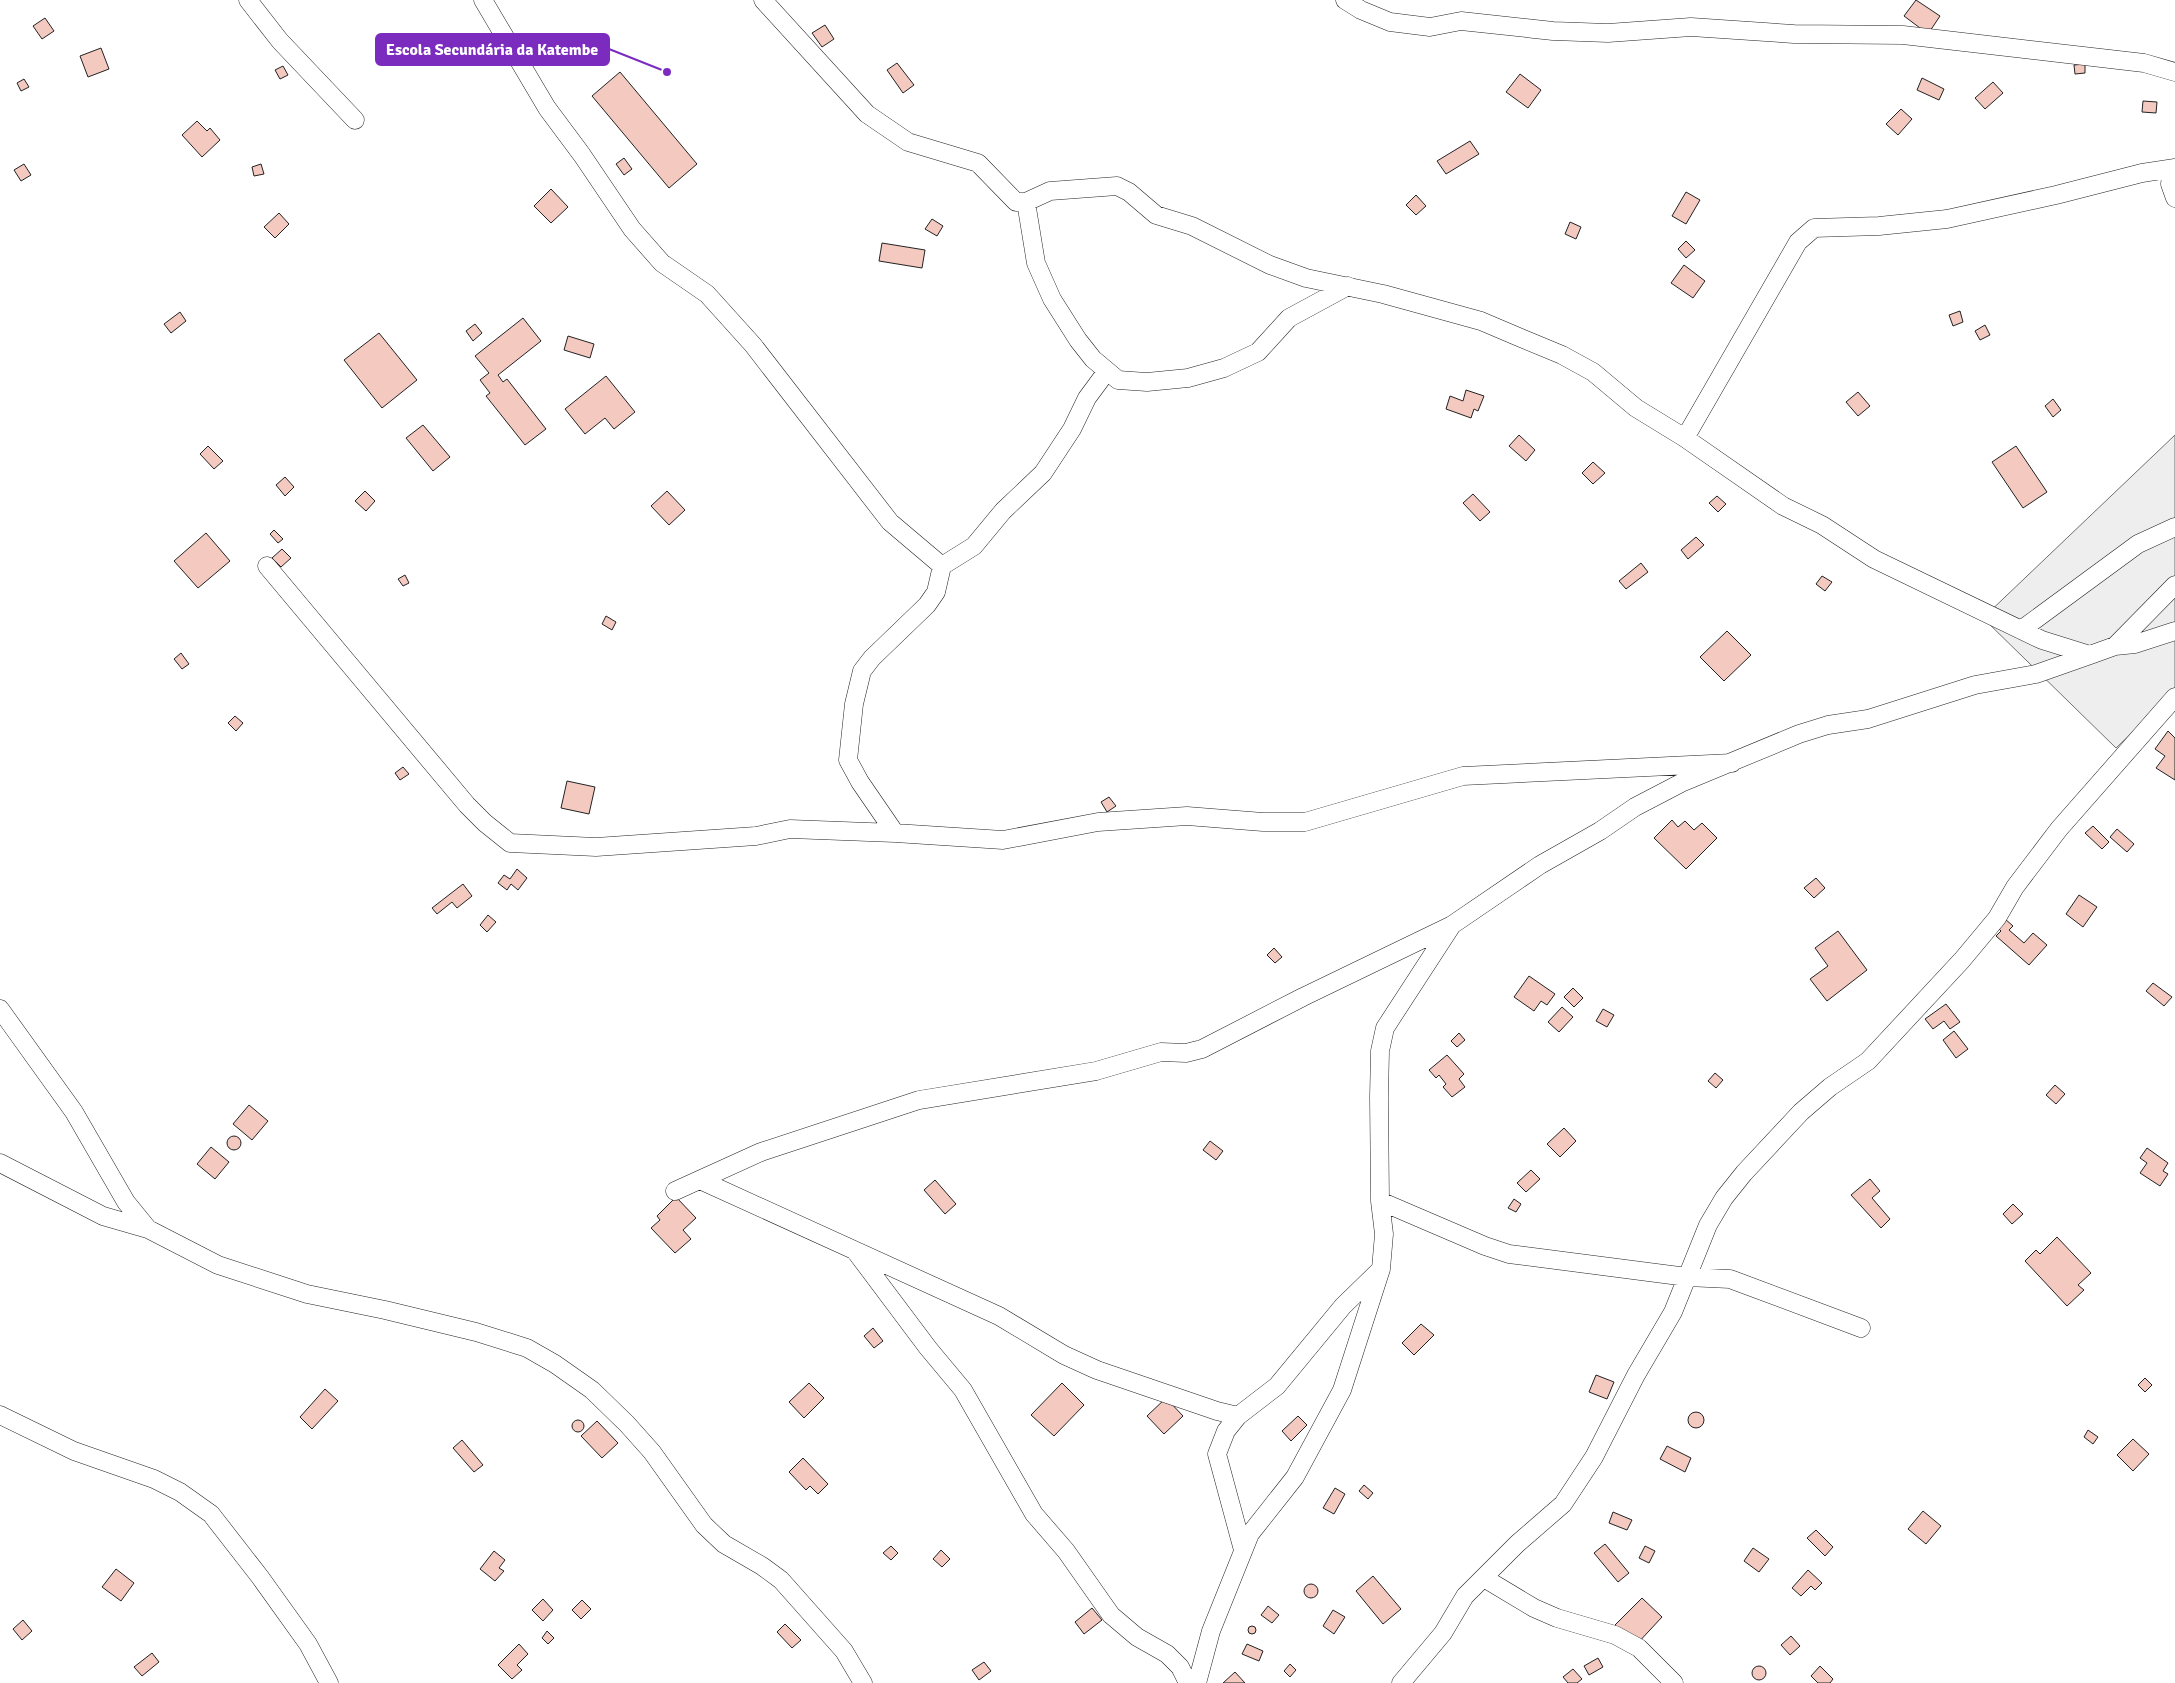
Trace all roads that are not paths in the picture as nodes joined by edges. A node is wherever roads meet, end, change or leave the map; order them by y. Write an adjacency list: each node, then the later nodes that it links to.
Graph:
1 (248, 0): 6 (street)
2 (483, 0): 15 (street)
3 (763, 0): 9 (street)
4 (1344, 0): 5 (street)
5 (2175, 72)
6 (355, 120)
7 (2174, 168): 8 (street); 12 (street)
8 (2175, 198)
9 (1026, 202): 10 (street); 11 (street)
10 (1348, 286): 11 (street); 12 (street)
11 (1107, 371): 15 (street)
12 (1684, 438): 17 (street)
13 (2175, 528): 17 (street)
14 (267, 566): 23 (street)
15 (942, 566): 23 (street)
16 (2175, 585): 19 (street)
17 (2021, 630): 20 (street)
18 (2175, 631): 19 (street)
19 (2115, 646): 20 (street)
20 (2090, 655): 22 (street)
21 (2175, 697): 33 (street)
22 (1732, 763): 23 (street); 24 (street)
23 (895, 833)
24 (1452, 924): 27 (street); 29 (street)
25 (0, 1009): 30 (street)
26 (0, 1163): 30 (street)
27 (700, 1180): 28 (street); 31 (street)
28 (675, 1191)
29 (1380, 1201): 32 (street); 33 (street)
30 (148, 1229): 40 (street)
31 (854, 1250): 36 (street); 41 (street)
32 (1381, 1269): 36 (street); 37 (street)
33 (1687, 1276): 34 (street); 38 (street)
34 (1861, 1328)
35 (0, 1415): 39 (street)
36 (1238, 1416): 37 (street)
37 (1244, 1550): 42 (street)
38 (1484, 1578): 43 (street); 44 (street)
39 (330, 1683)
40 (863, 1683)
41 (1188, 1683)
42 (1197, 1683)
43 (1401, 1683)
44 (1674, 1683)

